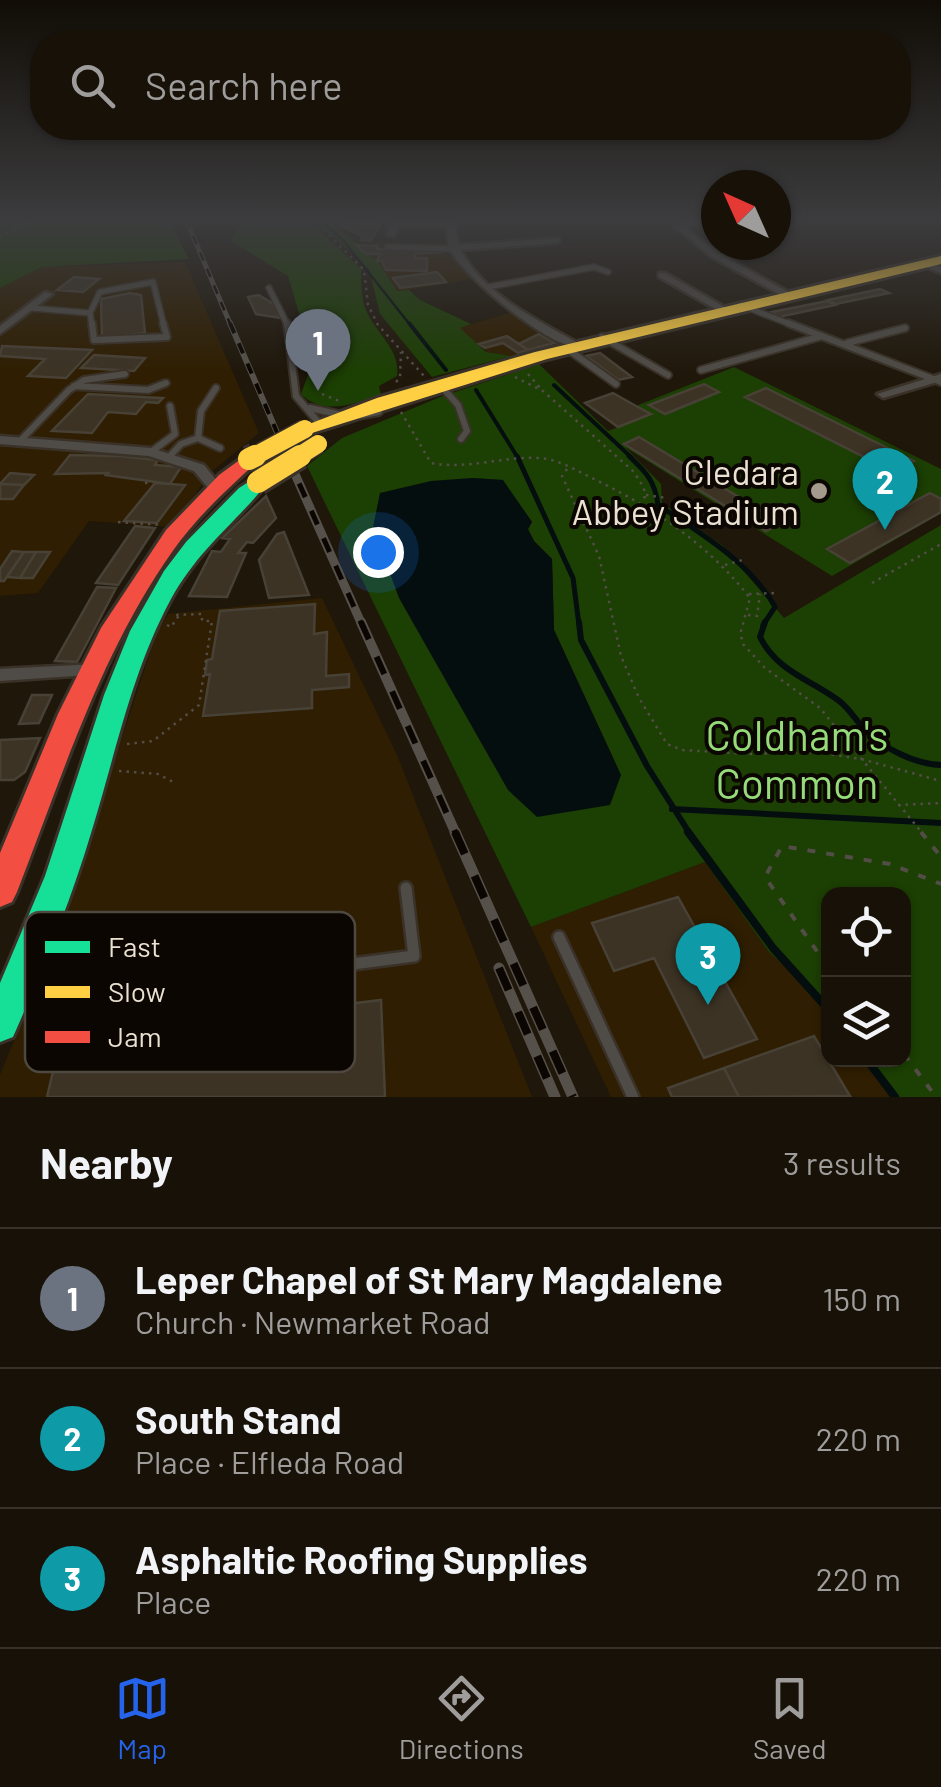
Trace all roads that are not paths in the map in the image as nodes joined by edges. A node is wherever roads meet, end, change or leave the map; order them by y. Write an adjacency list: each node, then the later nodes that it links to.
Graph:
1 (473, 270): 8 (street)
2 (577, 270): 8 (lane)
3 (603, 270): 6 (lane)
4 (742, 270): 11 (street)
5 (911, 270): 11 (main road)
6 (608, 272)
7 (669, 277): 12 (street)
8 (488, 287): 21 (street)
9 (269, 288): 34 (lane)
10 (48, 294): 13 (street)
11 (789, 296): 12 (main road)
12 (732, 307): 17 (lane); 18 (main road)
13 (30, 308): 14 (lane); 16 (street)
14 (90, 312): 14 (lane)
15 (905, 328): 20 (lane)
16 (0, 331)
17 (824, 336): 19 (lane); 20 (lane)
18 (602, 337): 21 (main road); 25 (lane)
19 (815, 338): 22 (lane); 23 (lane)
20 (845, 344): 26 (lane)
21 (570, 346): 28 (lane); 30 (main road)
22 (819, 349)
23 (701, 370)
24 (125, 374): 29 (lane)
25 (668, 375)
26 (939, 379): 32 (street)
27 (166, 383): 29 (lane)
28 (616, 384)
29 (74, 386): 38 (lane)
30 (438, 387): 34 (main road); 34 (main road); 37 (lane)
31 (216, 388): 35 (lane)
32 (883, 394)
33 (170, 406): 40 (lane)
34 (324, 422): 42 (main road, bridge); 47 (main road, bridge)
35 (198, 438): 39 (lane); 41 (lane)
36 (0, 440): 38 (street)
37 (461, 440)
38 (20, 441): 40 (street)
39 (220, 448)
40 (150, 452): 41 (street)
41 (168, 458): 42 (street)
42 (214, 486): 43 (main road)
43 (96, 670): 44 (street); 46 (main road)
44 (0, 675)
45 (406, 888): 50 (lane)
46 (0, 892)
47 (46, 912)
48 (559, 937): 53 (lane)
49 (25, 956): 51 (main road, bridge)
50 (355, 964)
51 (7, 994): 52 (main road)
52 (0, 1024)
53 (633, 1097)

